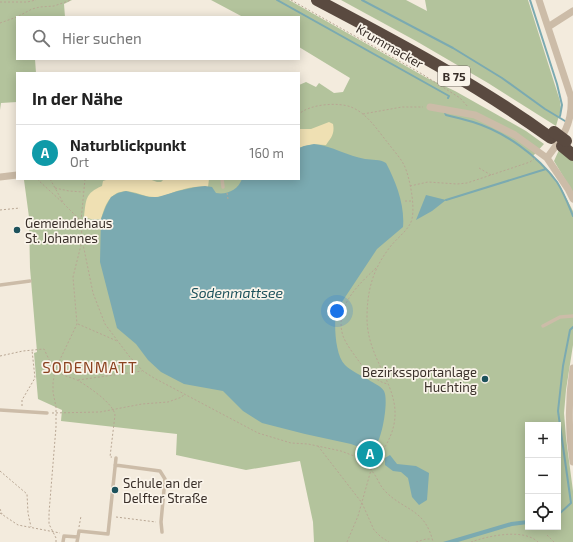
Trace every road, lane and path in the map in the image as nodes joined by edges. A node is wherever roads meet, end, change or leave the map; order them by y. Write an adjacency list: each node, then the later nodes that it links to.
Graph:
1 (36, 0): 7 (path)
2 (71, 0): 9 (path)
3 (291, 0): 17 (path, Krummacker)
4 (317, 0): 19 (highway, B 75)
5 (332, 0): 19 (highway, B 75)
6 (540, 0): 12 (street)
7 (0, 2)
8 (573, 11): 12 (street)
9 (19, 16)
10 (16, 17): 11 (path)
11 (0, 23)
12 (548, 27): 13 (street)
13 (572, 97): 18 (street)
14 (430, 107): 16 (path); 17 (street)
15 (300, 114): 16 (path)
16 (362, 114): 32 (path)
17 (475, 115): 22 (street)
18 (572, 121): 22 (street)
19 (552, 135): 20 (highway, B 75, bridge)
20 (567, 144): 21 (highway, B 75)
21 (573, 155)
22 (546, 158): 38 (street)
23 (534, 159): 26 (path)
24 (480, 168): 26 (path)
25 (16, 175): 27 (street)
26 (492, 175): 32 (path)
27 (0, 177)
28 (38, 180): 41 (path)
29 (50, 180): 34 (path)
30 (86, 180): 35 (path)
31 (222, 180): 33 (lane)
32 (410, 186): 40 (path)
33 (223, 187)
34 (54, 188): 35 (path); 41 (path)
35 (84, 192): 44 (path)
36 (227, 192): 37 (path)
37 (228, 199)
38 (573, 199)
39 (405, 201): 40 (path)
40 (412, 201): 46 (path)
41 (64, 204): 44 (path)
42 (20, 208): 43 (path)
43 (0, 210)
44 (81, 221): 45 (path)
45 (82, 239): 50 (path); 52 (path)
46 (377, 268): 59 (path); 59 (path)
47 (30, 281): 48 (lane)
48 (0, 285)
49 (573, 316): 51 (lane)
50 (77, 324): 52 (path); 56 (path)
51 (543, 326)
52 (118, 341): 57 (path)
53 (32, 350): 54 (path); 56 (path); 64 (path)
54 (0, 356)
55 (573, 368): 61 (street)
56 (55, 370): 58 (path); 66 (path)
57 (143, 371): 58 (path); 60 (path)
58 (78, 380): 63 (path)
59 (389, 384): 68 (path)
60 (184, 394): 63 (path); 67 (path)
61 (571, 400): 71 (street)
62 (0, 410): 64 (lane)
63 (114, 410): 66 (path); 69 (path)
64 (21, 411): 65 (lane)
65 (47, 413)
66 (56, 413): 84 (path)
67 (318, 446): 70 (path); 75 (path)
68 (378, 457): 70 (path); 73 (path)
69 (116, 458): 72 (lane)
70 (362, 459): 73 (path)
71 (573, 462)
72 (115, 465): 80 (lane); 81 (lane)
73 (371, 470): 75 (path); 87 (path)
74 (0, 471): 82 (path)
75 (362, 503): 91 (path); 92 (path)
76 (0, 509): 78 (path)
77 (0, 513): 78 (path)
78 (3, 516): 82 (path)
79 (81, 516): 83 (path)
80 (110, 517): 81 (path); 83 (lane)
81 (161, 522): 85 (lane)
82 (31, 527): 84 (path)
83 (79, 531): 88 (lane)
84 (53, 532): 89 (path)
85 (162, 532)
86 (547, 536): 97 (path)
87 (432, 539): 93 (path); 94 (path)
88 (77, 540): 90 (lane)
89 (56, 542)
90 (63, 542)
91 (347, 542)
92 (390, 542)
93 (416, 542)
94 (433, 542)
95 (471, 542): 96 (path)
96 (538, 542)
97 (554, 542)

